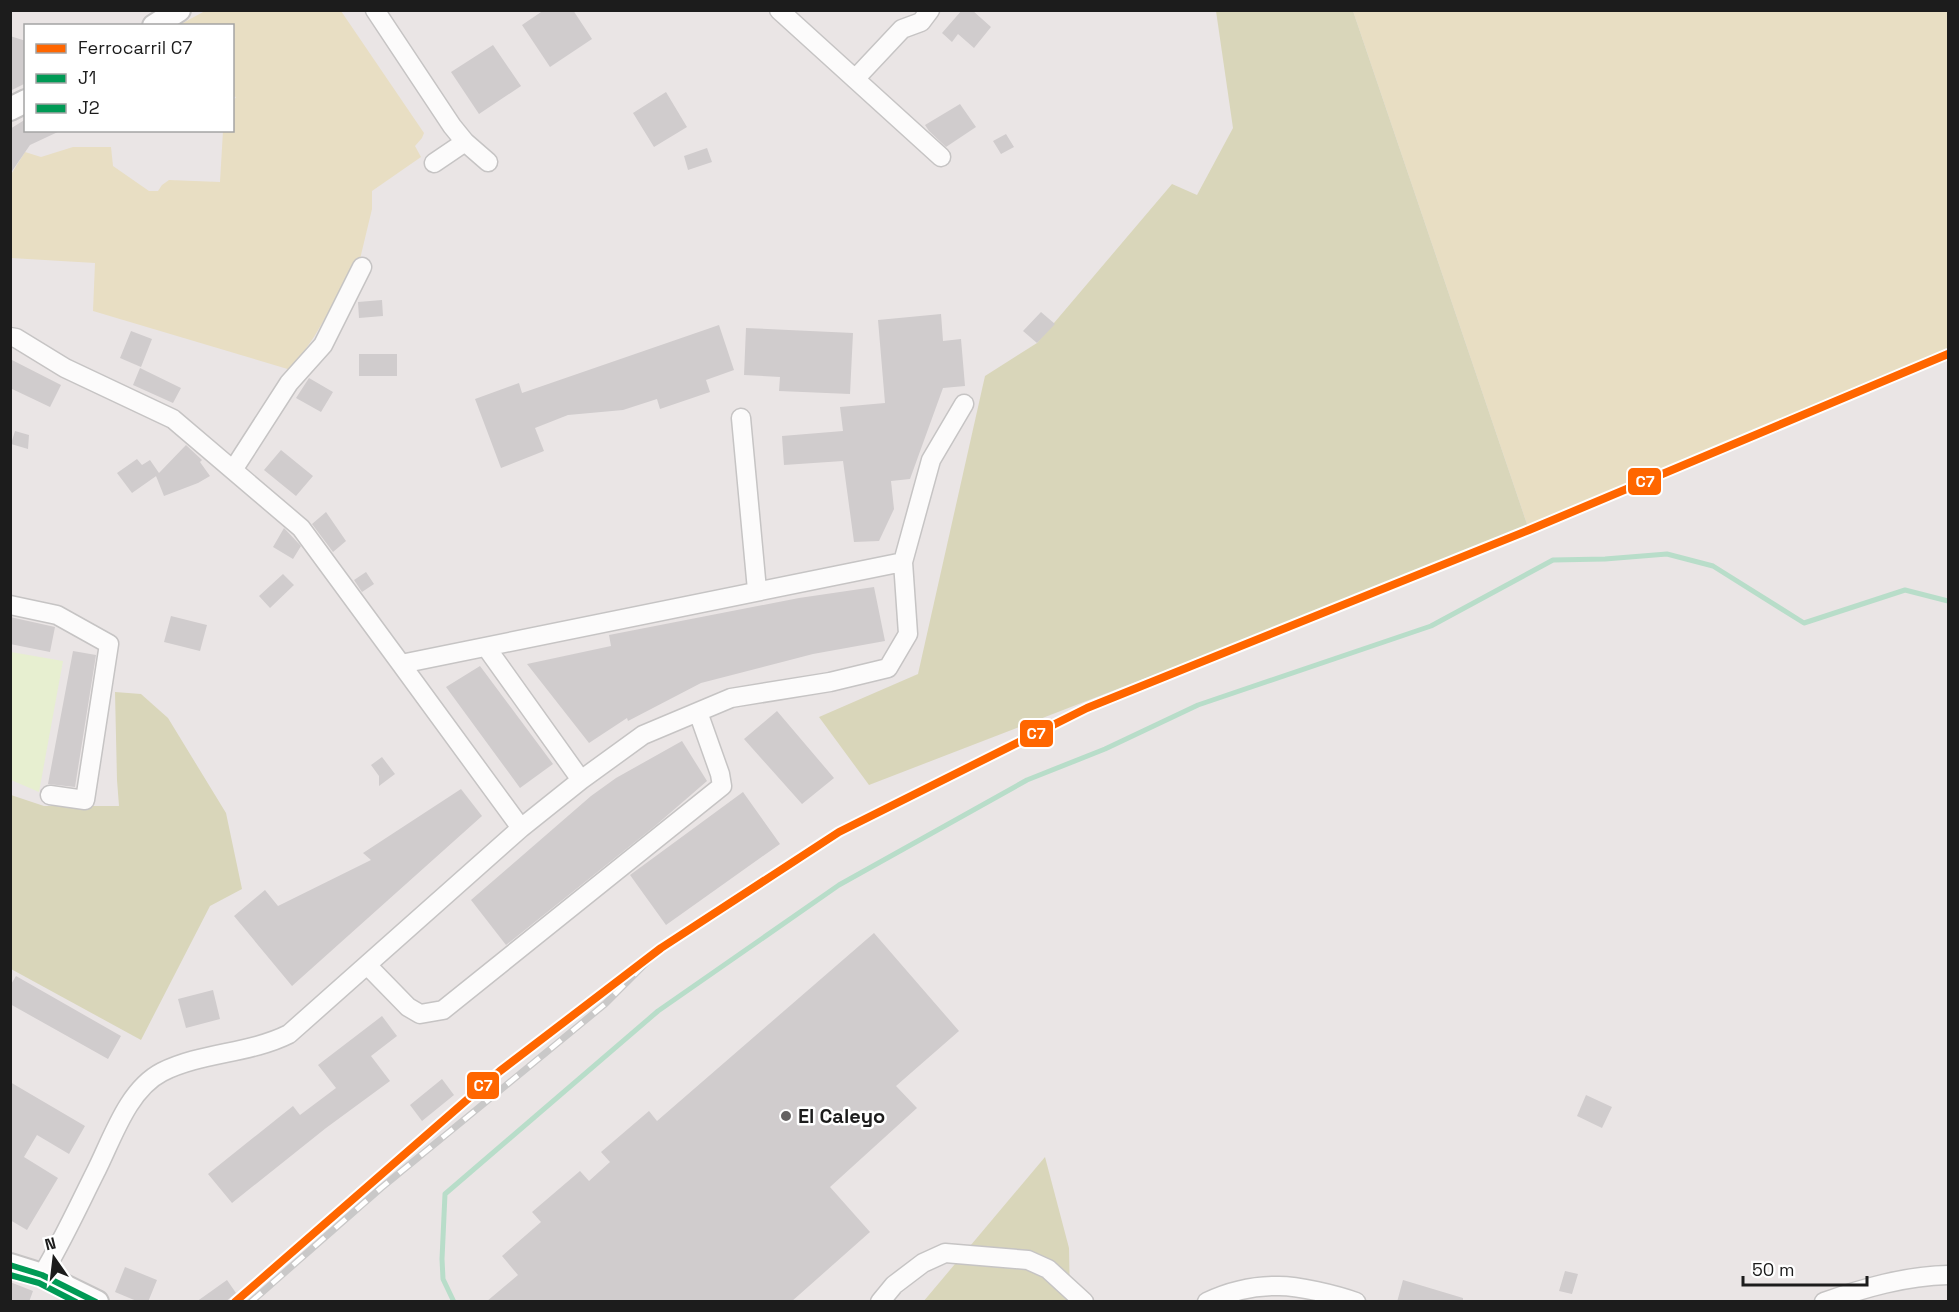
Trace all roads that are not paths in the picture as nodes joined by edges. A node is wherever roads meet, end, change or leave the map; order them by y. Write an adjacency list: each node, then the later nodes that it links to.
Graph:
1 (179, 10): 5 (street)
2 (375, 10): 9 (street)
3 (779, 10): 6 (street)
4 (930, 10): 6 (street)
5 (157, 24)
6 (855, 79): 10 (street)
7 (24, 102): 8 (street)
8 (10, 109)
9 (465, 142): 11 (street); 12 (street)
10 (941, 157)
11 (488, 162)
12 (434, 163)
13 (362, 267): 17 (street)
14 (10, 337): 17 (street)
15 (964, 404): 18 (street)
16 (741, 418): 19 (street)
17 (233, 470): 22 (street)
18 (903, 562): 19 (street); 23 (street)
19 (757, 590): 21 (street)
20 (10, 605): 25 (street)
21 (486, 646): 22 (street); 24 (street)
22 (401, 664): 26 (street)
23 (698, 712): 24 (street); 27 (street)
24 (581, 780): 26 (street)
25 (50, 795)
26 (521, 828): 27 (street)
27 (367, 965): 29 (street)
28 (10, 1265): 29 (street)
29 (42, 1275): 31 (street)
30 (1948, 1275): 36 (street)
31 (97, 1302)
32 (880, 1302): 33 (street)
33 (1084, 1302)
34 (1207, 1302): 35 (street)
35 (1356, 1302)
36 (1824, 1302)

